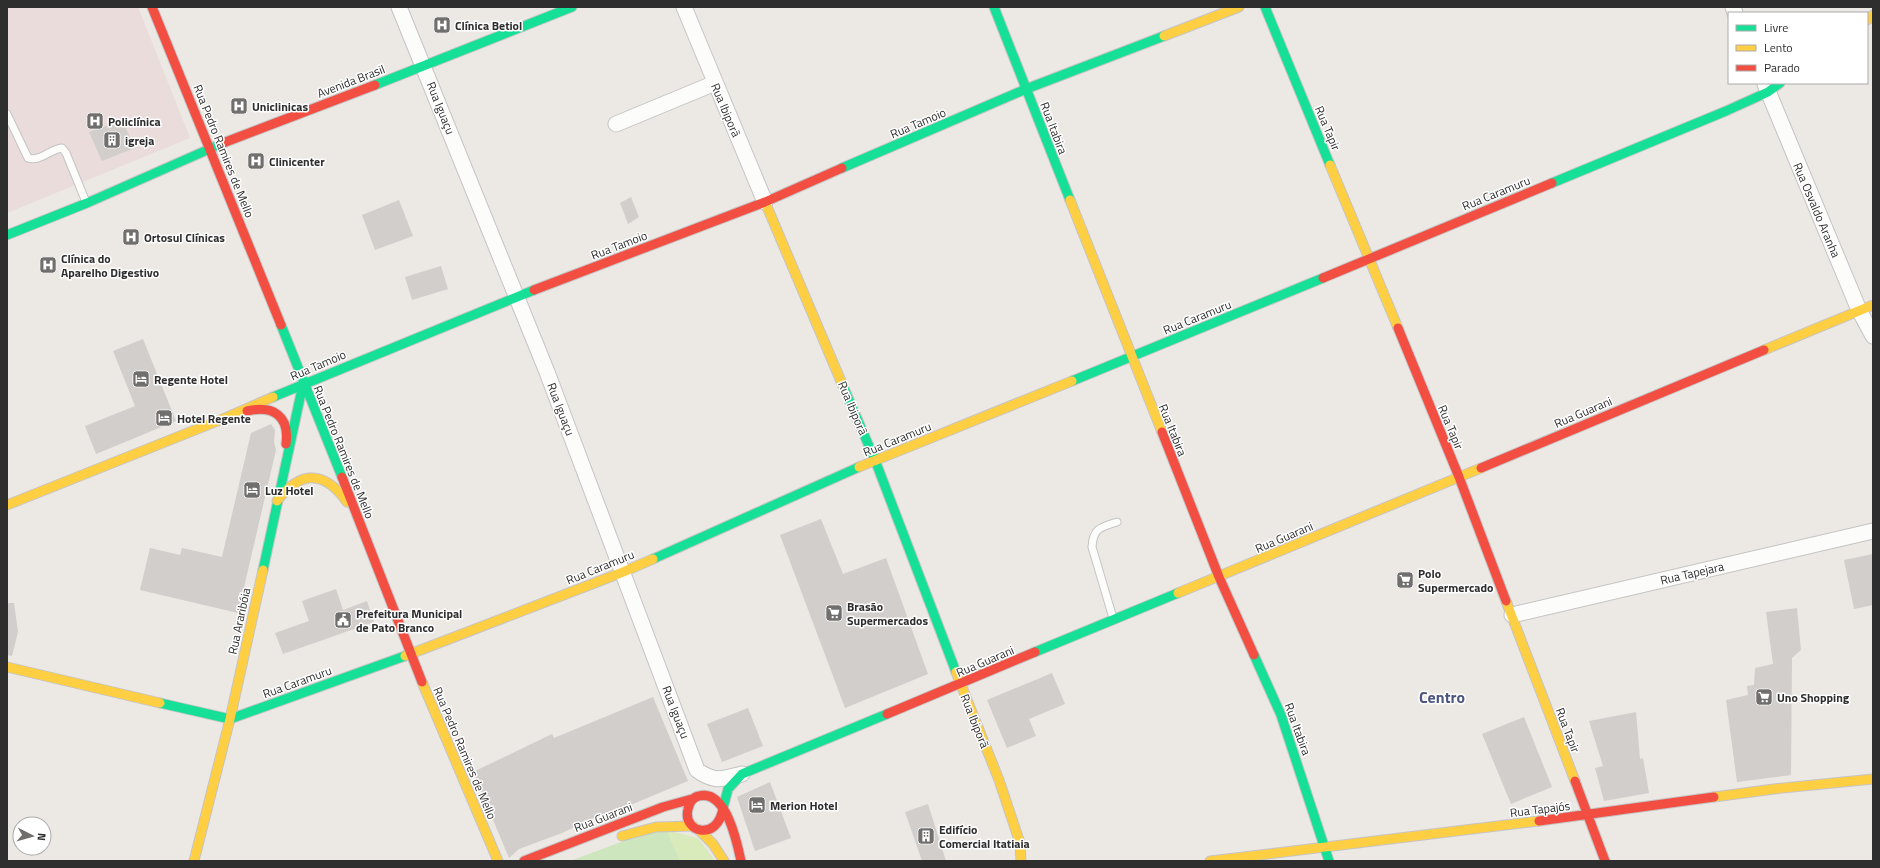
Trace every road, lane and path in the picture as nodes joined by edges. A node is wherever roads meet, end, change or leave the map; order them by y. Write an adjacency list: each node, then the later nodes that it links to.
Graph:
1 (152, 7): 14 (street, Rua Pedro Ramires de Mello)
2 (399, 7): 8 (street, Rua Iguaçu)
3 (572, 7): 8 (street, Avenida Brasil)
4 (684, 7): 9 (street, Rua Ibiporã)
5 (994, 7): 11 (street, Rua Itabira)
6 (1239, 7): 11 (street, Rua Tamoio)
7 (1265, 7): 18 (street, Rua Tapir)
8 (424, 66): 14 (street, Avenida Brasil); 19 (street, Rua Iguaçu)
9 (714, 83): 13 (street); 15 (street, Rua Ibiporã)
10 (1771, 86): 18 (street, Rua Caramuru); 21 (street, Rua Osvaldo Aranha)
11 (1026, 89): 15 (street, Rua Tamoio); 23 (street, Rua Itabira)
12 (7, 114): 16 (lane)
13 (616, 124)
14 (210, 148): 16 (street, Avenida Brasil); 24 (street, Rua Pedro Ramires de Mello)
15 (765, 202): 19 (street, Rua Tamoio); 26 (street, Rua Ibiporã)
16 (87, 203): 17 (street, Avenida Brasil)
17 (7, 236)
18 (1370, 258): 23 (street, Rua Caramuru); 28 (street, Rua Tapir)
19 (516, 297): 24 (street, Rua Tamoio); 34 (street, Rua Iguaçu)
20 (1873, 305): 21 (street, Rua Guarani)
21 (1859, 310): 22 (street, Rua Osvaldo Aranha); 28 (street, Rua Guarani)
22 (1873, 336)
23 (1131, 357): 26 (street, Rua Caramuru); 35 (street, Rua Itabira)
24 (303, 384): 25 (street, Rua Tamoio); 27 (street, Rua Araribóia); 31 (street, Rua Pedro Ramires de Mello)
25 (225, 418): 27 (street); 30 (street, Rua Tamoio)
26 (875, 460): 34 (street, Rua Caramuru); 40 (street, Rua Ibiporã)
27 (284, 470): 29 (street, Rua Araribóia)
28 (1459, 477): 35 (street, Rua Guarani); 36 (street, Rua Tapir)
29 (277, 501): 31 (street); 41 (street, Rua Araribóia)
30 (7, 504)
31 (357, 513): 38 (street, Rua Pedro Ramires de Mello)
32 (1116, 522): 37 (lane)
33 (1873, 531): 36 (street, Rua Tapejara)
34 (623, 572): 38 (street, Rua Caramuru); 42 (street, Rua Iguaçu)
35 (1219, 577): 37 (street, Rua Guarani); 50 (street, Rua Itabira)
36 (1512, 615): 47 (street, Rua Tapir)
37 (1113, 620): 40 (street, Rua Guarani)
38 (410, 654): 41 (street, Rua Caramuru); 52 (street, Rua Pedro Ramires de Mello)
39 (7, 667): 41 (street)
40 (961, 685): 43 (street, Rua Guarani); 56 (street, Rua Ibiporã)
41 (230, 719): 51 (street, Rua Araribóia)
42 (697, 770): 43 (street); 45 (street, Rua Iguaçu)
43 (742, 774): 46 (street, Rua Guarani)
44 (1873, 779): 47 (street, Rua Tapajós)
45 (692, 799): 46 (street); 48 (street); 53 (street, Rua Guarani)
46 (723, 808): 48 (street); 55 (street)
47 (1588, 815): 50 (street, Rua Tapajós); 59 (street, Rua Tapir)
48 (696, 828): 49 (street, Rua Guarani); 54 (street)
49 (616, 838)
50 (1326, 846): 57 (street, Rua Tapajós); 58 (street, Rua Itabira)
51 (194, 861)
52 (498, 861)
53 (524, 861)
54 (724, 861)
55 (741, 861)
56 (1021, 861)
57 (1210, 861)
58 (1329, 861)
59 (1605, 861)

